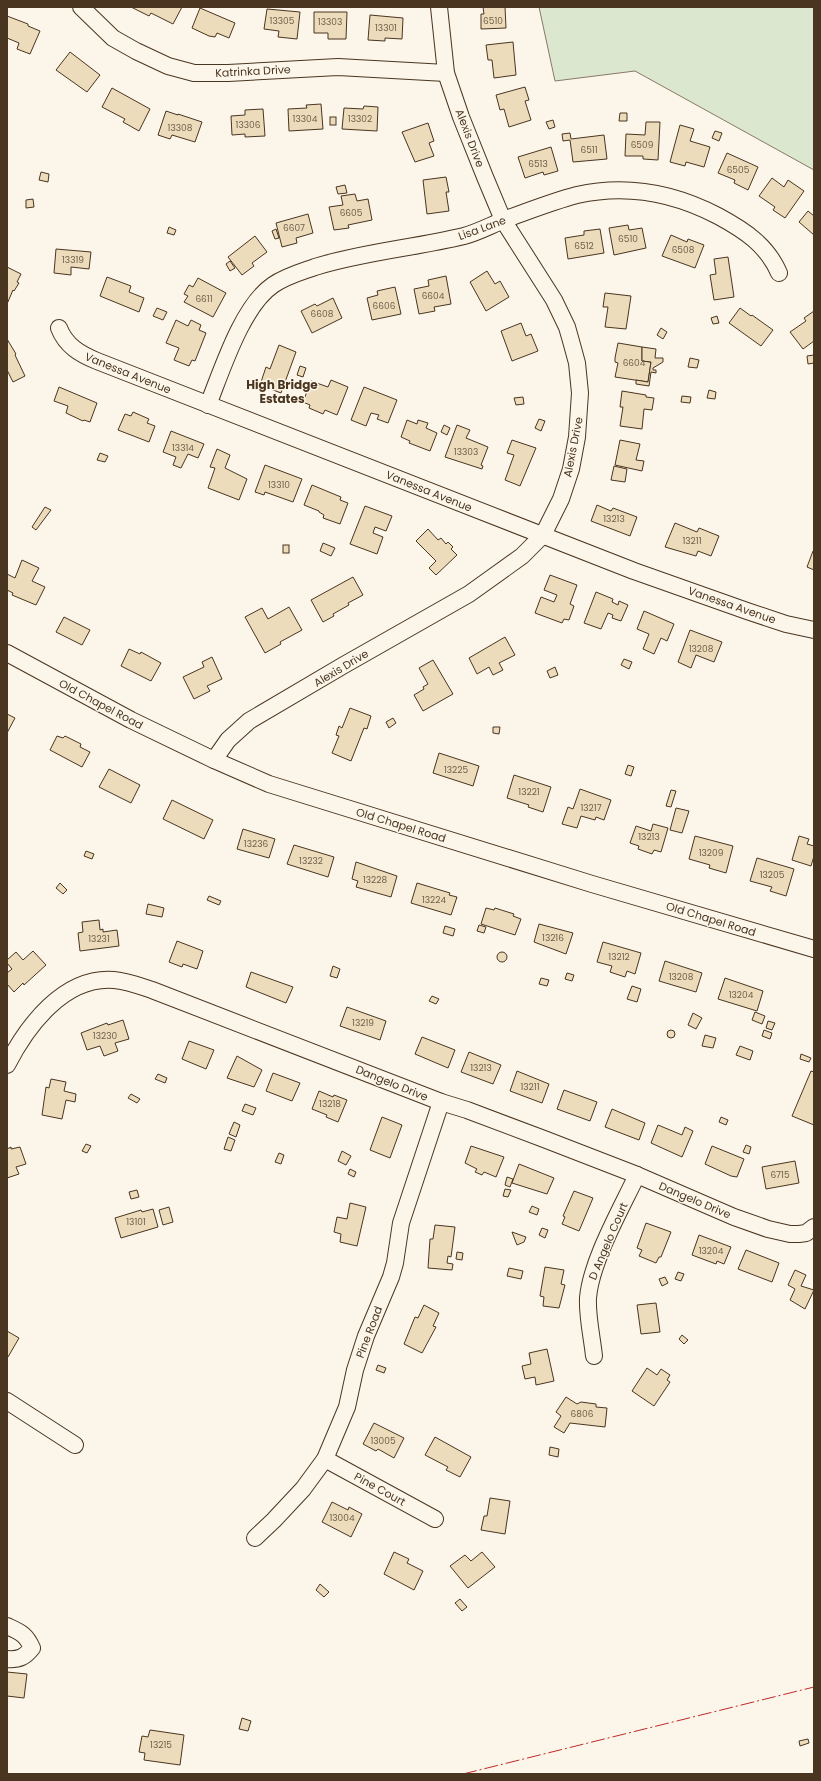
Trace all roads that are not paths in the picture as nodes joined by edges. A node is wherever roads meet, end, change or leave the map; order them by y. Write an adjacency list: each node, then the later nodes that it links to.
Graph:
1 (81, 7): 3 (street, Katrinka Drive)
2 (439, 7): 3 (street, Alexis Drive)
3 (446, 73): 4 (street, Alexis Drive)
4 (503, 220): 5 (street, Lisa Lane); 7 (street, Lisa Lane); 8 (street, Alexis Drive)
5 (780, 273)
6 (58, 328): 7 (street, Vanessa Avenue)
7 (208, 405): 8 (street, Vanessa Avenue)
8 (543, 535): 9 (street, Vanessa Avenue); 11 (street, Alexis Drive)
9 (814, 630)
10 (7, 653): 11 (street, Old Chapel Road)
11 (214, 760): 12 (street, Old Chapel Road)
12 (814, 949)
13 (7, 1065): 14 (street, Dangelo Drive)
14 (441, 1102): 15 (street, Dangelo Drive); 20 (street, Pine Road)
15 (637, 1175): 16 (street, Dangelo Drive); 17 (street, D Angelo Court)
16 (810, 1230)
17 (594, 1356)
18 (7, 1401): 19 (street)
19 (75, 1445)
20 (325, 1459): 21 (street, Pine Court); 22 (street, Pine Road)
21 (435, 1519)
22 (255, 1538)
23 (7, 1626): 24 (street)
24 (7, 1659)

